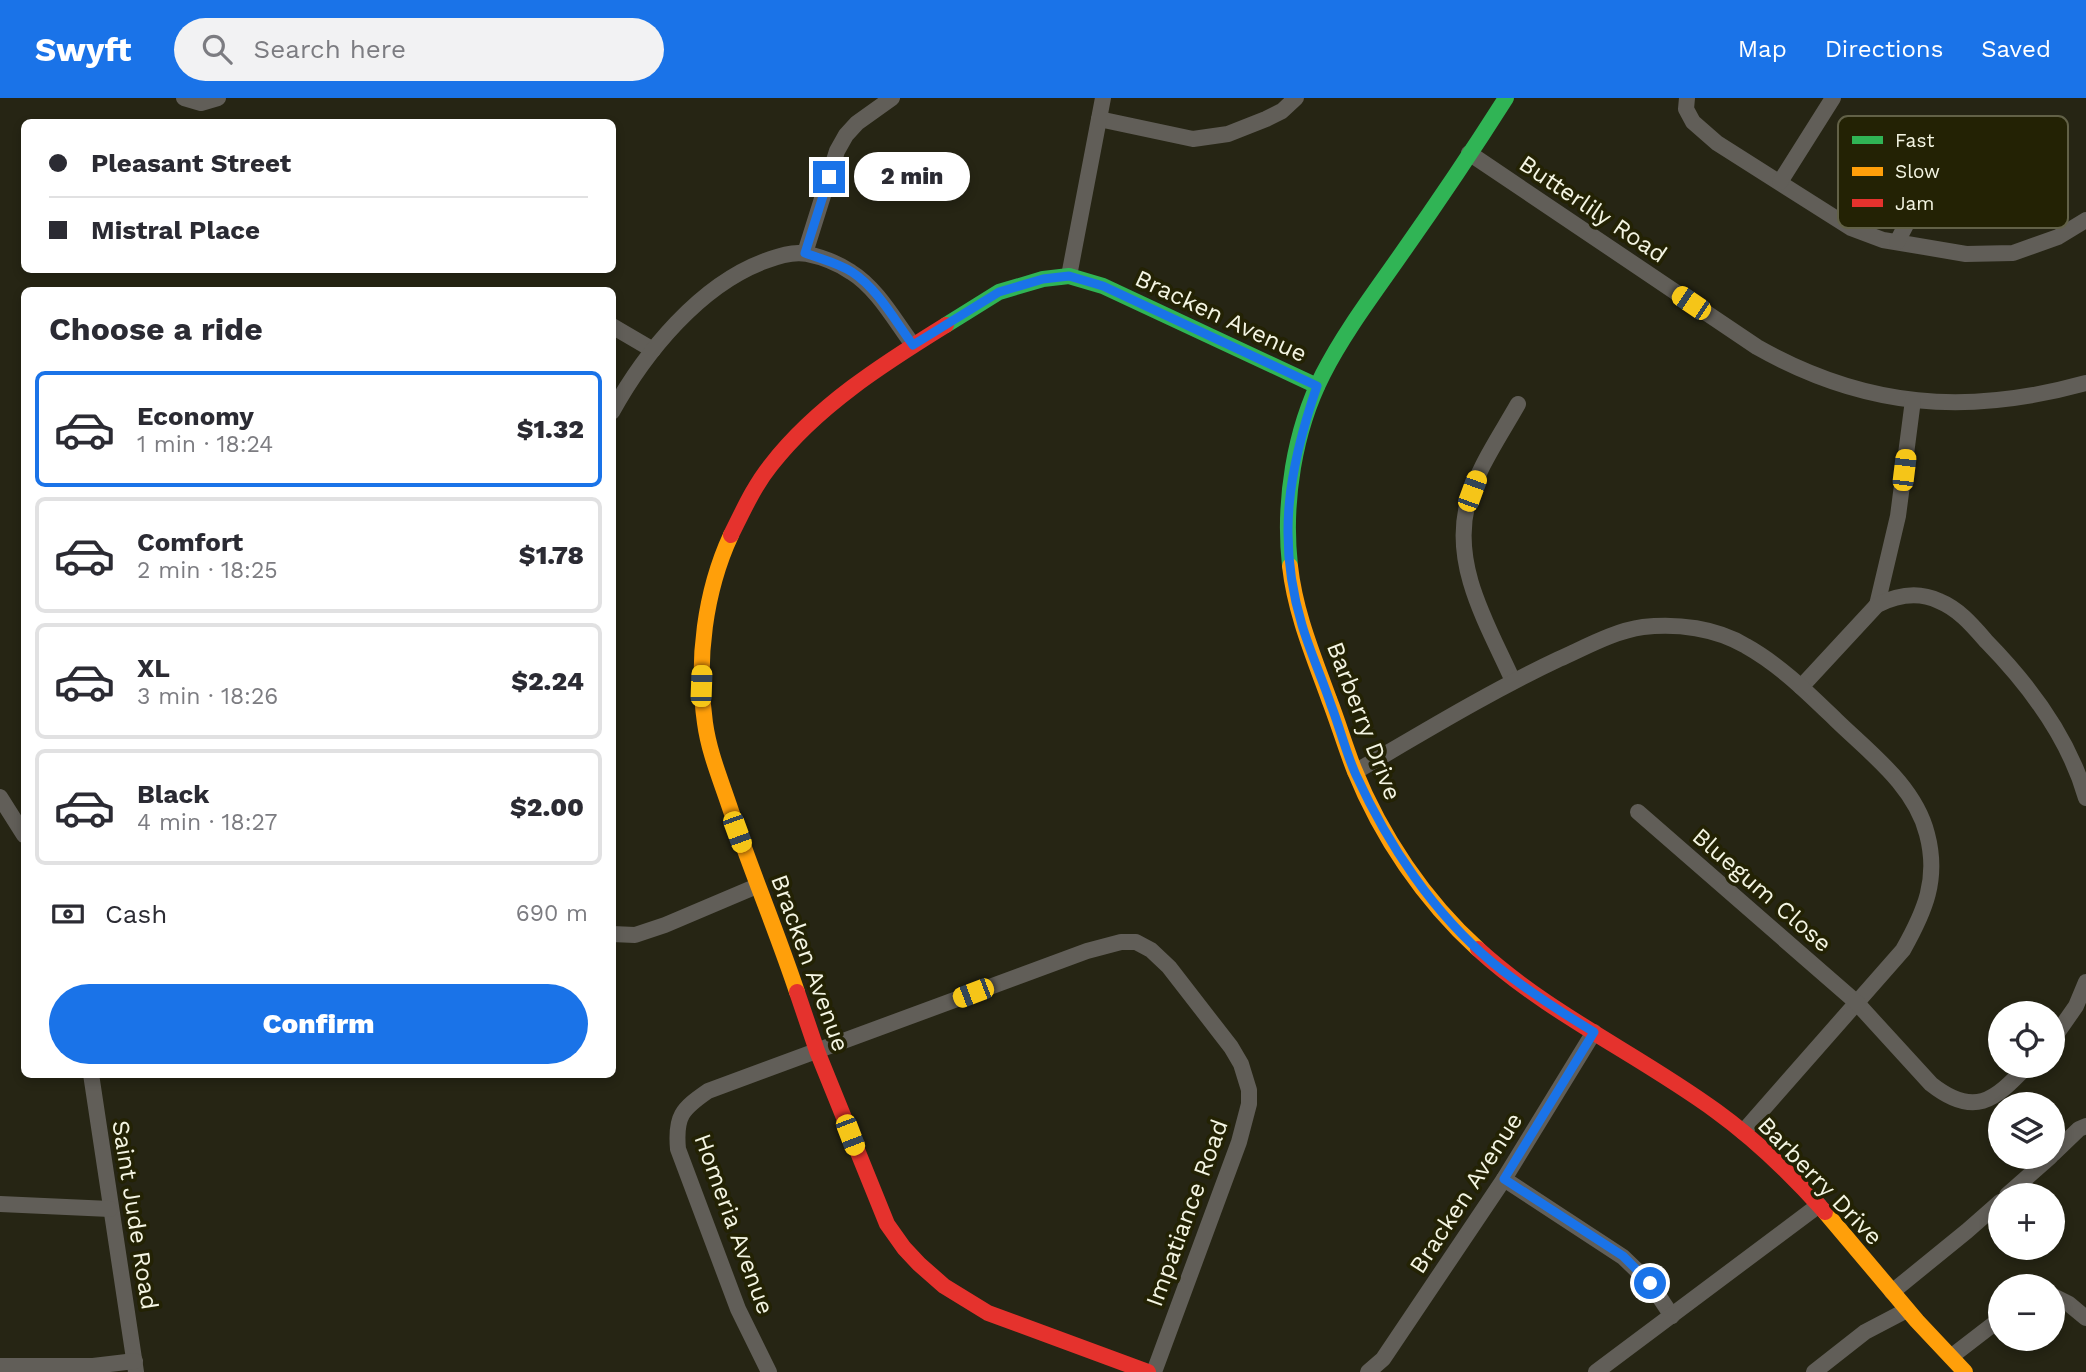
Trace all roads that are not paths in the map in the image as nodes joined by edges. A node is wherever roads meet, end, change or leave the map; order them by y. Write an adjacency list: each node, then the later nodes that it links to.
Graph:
1 (184, 98): 2 (street)
2 (218, 98)
3 (892, 98): 17 (street)
4 (1103, 98): 9 (street)
5 (1296, 98): 9 (street)
6 (1506, 98): 10 (street, Barberry Drive)
7 (1688, 98): 11 (street)
8 (1833, 98): 11 (street)
9 (1098, 119): 18 (street)
10 (1469, 153): 23 (street, Barberry Drive); 24 (street, Butterlily Road)
11 (1780, 182): 12 (street)
12 (1838, 220)
13 (2086, 220): 16 (street)
14 (1850, 228): 16 (street)
15 (1904, 228): 16 (street)
16 (1897, 242)
17 (805, 253): 20 (street); 21 (street)
18 (1069, 276): 20 (street, Bracken Avenue); 23 (street, Bracken Avenue)
19 (616, 328): 21 (street)
20 (913, 345): 35 (street, Bracken Avenue)
21 (653, 350): 26 (street)
22 (2086, 383): 24 (street, Butterlily Road)
23 (1317, 386): 30 (street, Barberry Drive)
24 (1913, 400): 27 (street)
25 (1518, 404): 28 (street)
26 (616, 405)
27 (1877, 605): 29 (street); 32 (street)
28 (1513, 681): 29 (street); 30 (street)
29 (1801, 687): 38 (street)
30 (1355, 772): 40 (street, Barberry Drive)
31 (0, 797): 34 (street)
32 (2086, 798)
33 (1638, 812): 38 (street, Bluegum Close)
34 (21, 830)
35 (757, 886): 36 (street); 41 (street, Bracken Avenue)
36 (616, 933)
37 (2086, 982): 39 (street)
38 (1856, 1002): 43 (street, Bluegum Close); 45 (street)
39 (2065, 1022)
40 (1594, 1032): 45 (street, Barberry Drive); 48 (street, Bracken Avenue)
41 (817, 1051): 64 (street, Homeria Avenue); 65 (street, Bracken Avenue); 66 (street, Impatiance Road)
42 (92, 1078): 52 (street, Saint Jude Road)
43 (2013, 1078)
44 (2086, 1126): 46 (street)
45 (1743, 1132): 51 (street, Barberry Drive)
46 (2065, 1142)
47 (2036, 1169): 49 (street)
48 (1504, 1179): 57 (street); 63 (street, Bracken Avenue)
49 (2020, 1183)
50 (0, 1204): 52 (street)
51 (1819, 1205): 54 (street, Barberry Drive); 57 (street)
52 (110, 1209): 62 (street, Saint Jude Road)
53 (1988, 1213): 54 (street)
54 (1892, 1292): 56 (street, Barberry Drive)
55 (2065, 1302): 58 (street)
56 (1908, 1310): 60 (street, Barberry Drive); 68 (street)
57 (1672, 1315): 67 (street)
58 (2086, 1318)
59 (1988, 1328): 60 (street)
60 (1952, 1356): 69 (street, Barberry Drive)
61 (0, 1366): 62 (street)
62 (136, 1367)
63 (1373, 1371)
64 (769, 1372)
65 (1148, 1372)
66 (1154, 1372)
67 (1596, 1372)
68 (1814, 1372)
69 (1965, 1372)

